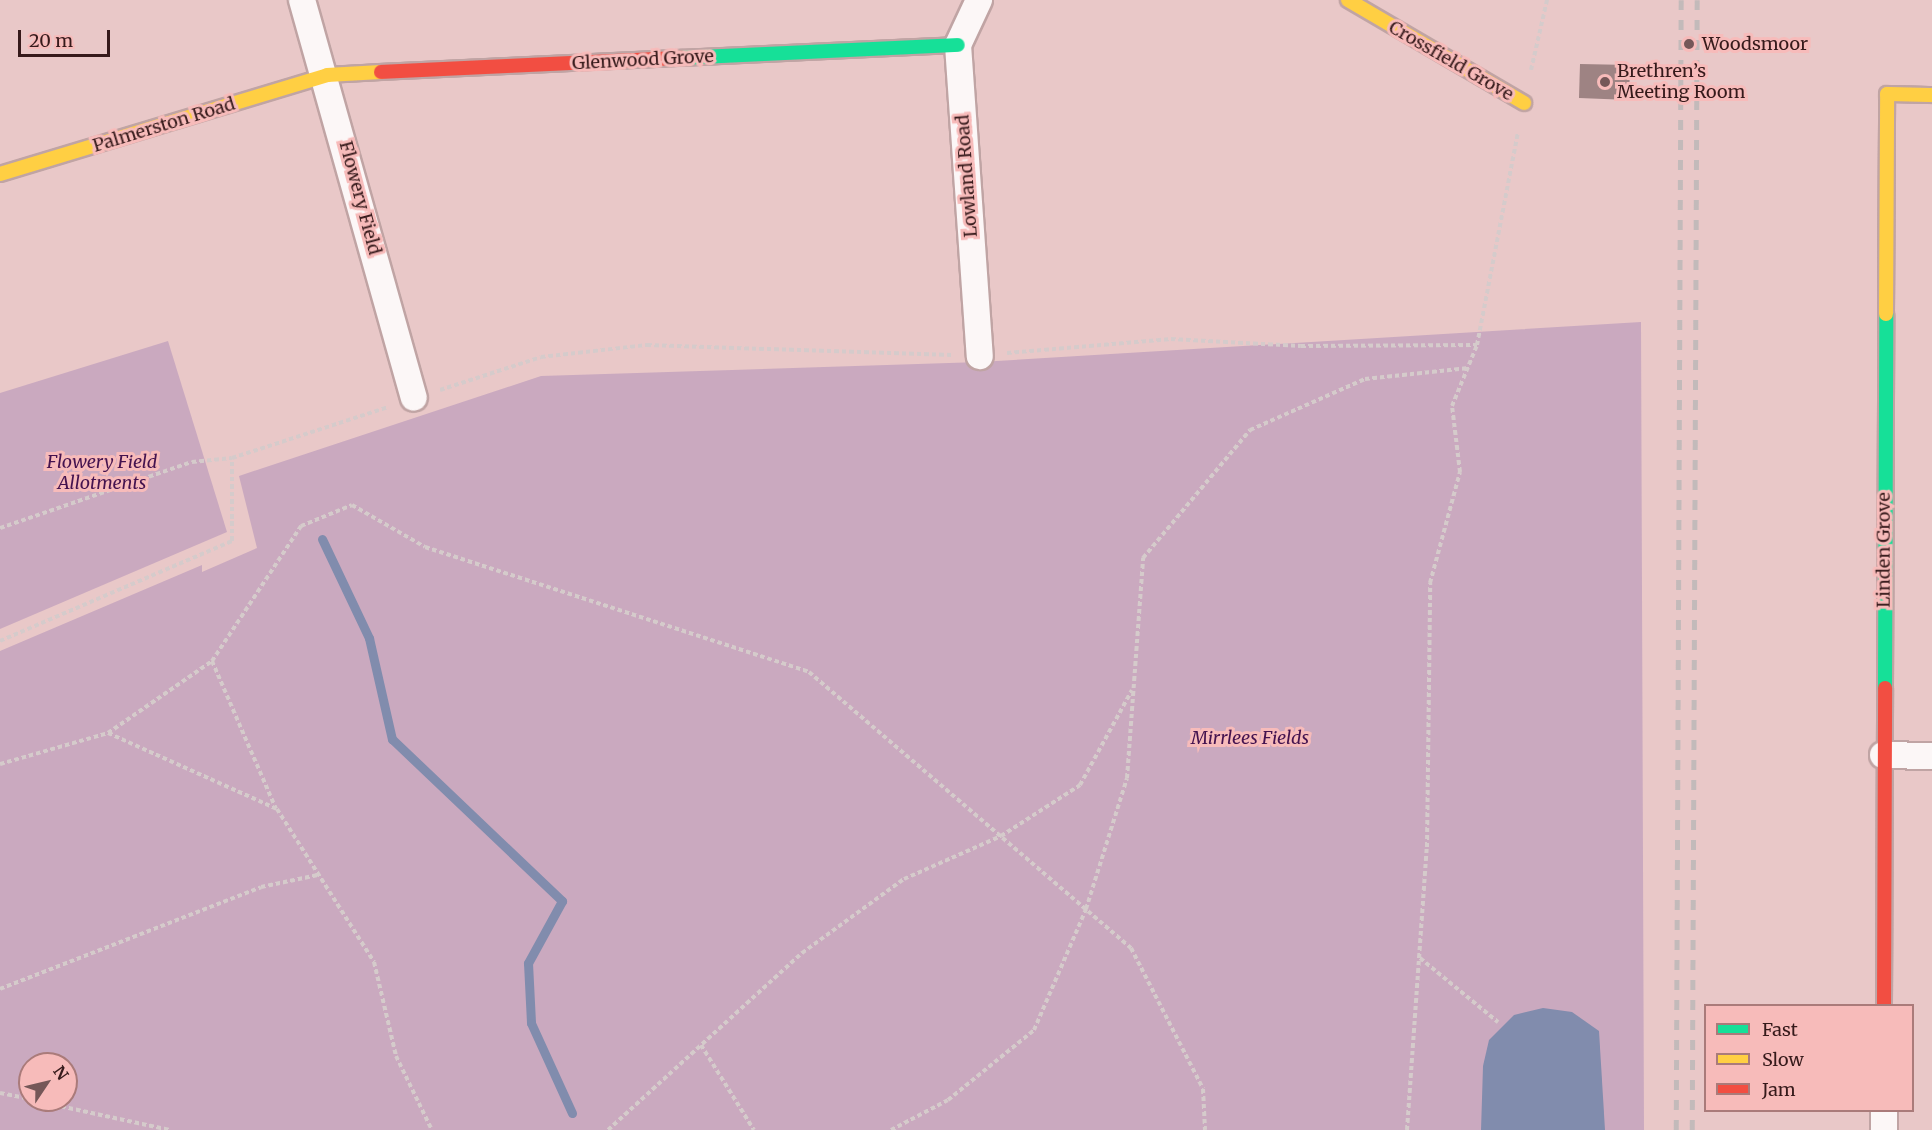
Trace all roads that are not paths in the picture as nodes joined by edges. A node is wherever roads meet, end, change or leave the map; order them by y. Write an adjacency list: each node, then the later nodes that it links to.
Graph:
1 (302, 0): 5 (street, Flowery Field)
2 (979, 0): 4 (street, Lowland Road)
3 (1348, 0): 7 (street, Crossfield Grove)
4 (958, 45): 5 (street, Glenwood Grove); 9 (street, Lowland Road)
5 (327, 75): 8 (street, Palmerston Road); 10 (street, Flowery Field)
6 (1932, 95): 11 (street, Linden Grove)
7 (1524, 104)
8 (0, 174)
9 (980, 356)
10 (414, 398)
11 (1883, 755): 12 (street); 13 (street, Linden Grove)
12 (1932, 756)
13 (1884, 1004)
14 (1884, 1112): 15 (street)
15 (1884, 1130)

